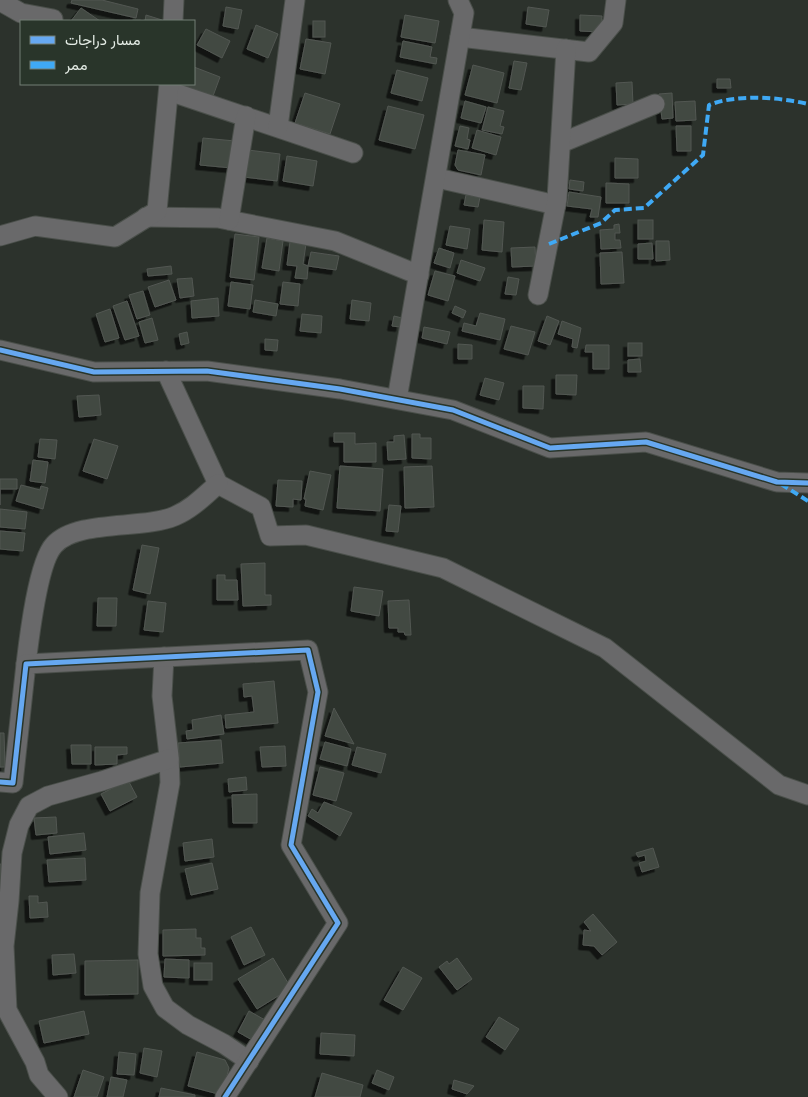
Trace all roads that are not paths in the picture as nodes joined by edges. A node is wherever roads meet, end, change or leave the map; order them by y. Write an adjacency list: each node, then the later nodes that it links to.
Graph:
1 (174, 0): 7 (street)
2 (295, 0): 13 (street)
3 (616, 0): 9 (street)
4 (0, 1): 6 (street)
5 (466, 4): 8 (street)
6 (53, 19)
7 (173, 20)
8 (460, 37): 9 (street); 16 (street)
9 (566, 49): 14 (street)
10 (169, 87): 12 (street); 18 (street)
11 (655, 104): 14 (street)
12 (246, 116): 13 (street); 19 (street)
13 (278, 127): 15 (street)
14 (561, 143): 17 (street)
15 (353, 153)
16 (437, 178): 17 (street); 21 (street)
17 (556, 205): 22 (street)
18 (146, 217): 19 (street); 20 (street)
19 (229, 220): 21 (street)
20 (0, 236)
21 (420, 275): 25 (street)
22 (538, 295)
23 (0, 350): 24 (street)
24 (166, 371): 25 (street); 27 (street)
25 (397, 399): 26 (street)
26 (808, 483)
27 (218, 484): 29 (street); 32 (street)
28 (164, 657): 29 (street); 30 (street); 33 (street)
29 (26, 664): 31 (street)
30 (169, 759): 33 (street); 34 (street)
31 (0, 782)
32 (808, 795)
33 (249, 1061): 35 (street)
34 (58, 1097)
35 (225, 1097)

